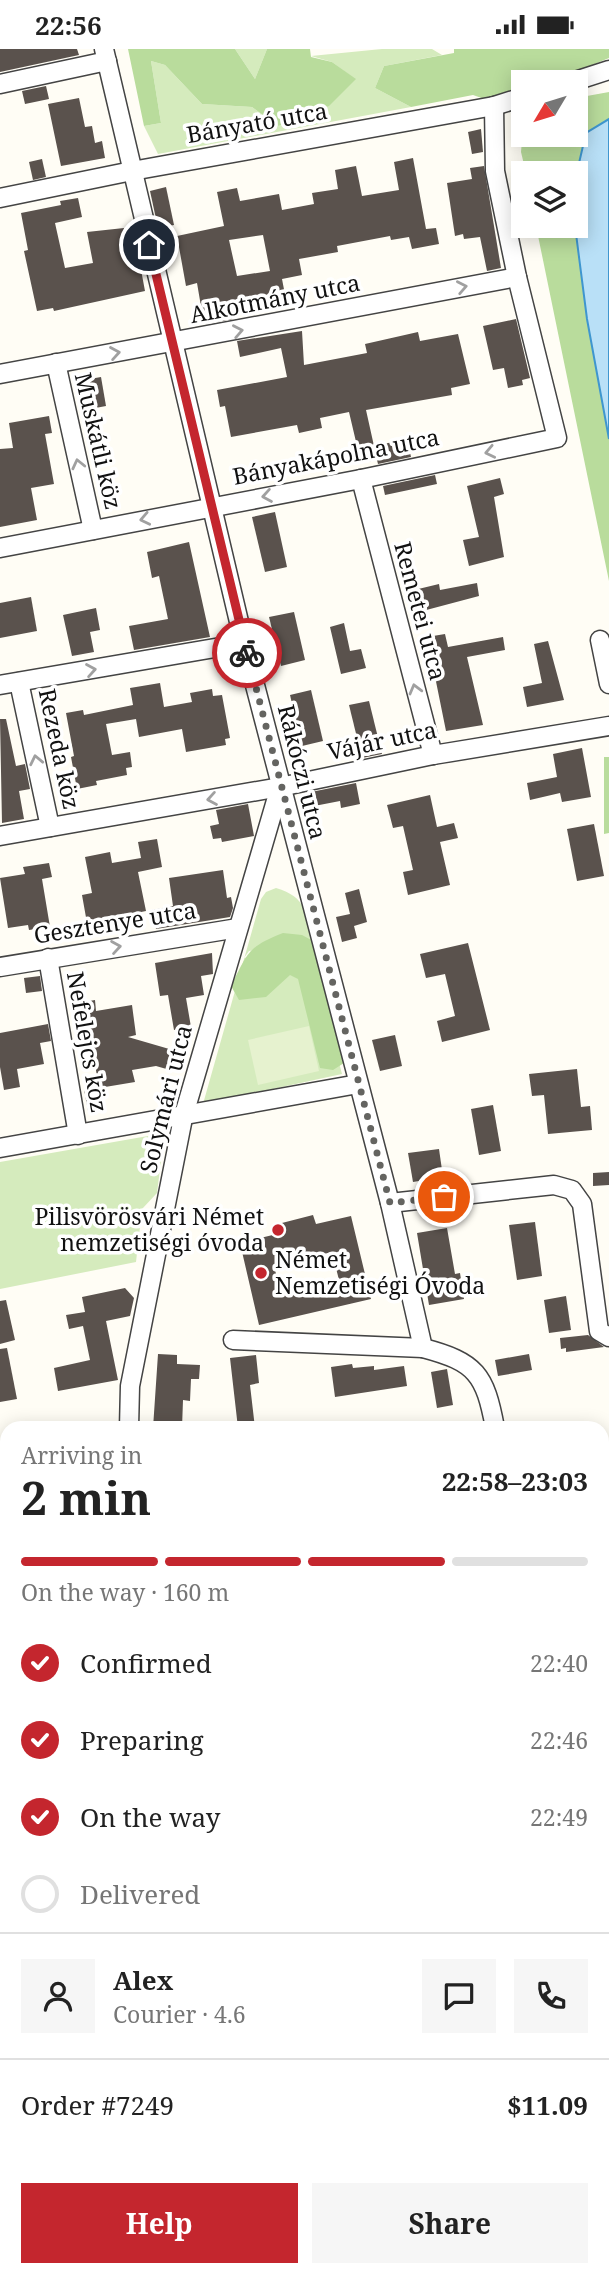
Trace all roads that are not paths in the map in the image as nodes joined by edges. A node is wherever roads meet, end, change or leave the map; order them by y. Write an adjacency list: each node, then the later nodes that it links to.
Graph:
1 (106, 55): 4 (street); 7 (street, Rákóczi utca)
2 (609, 70): 3 (street)
3 (588, 77)
4 (0, 84)
5 (511, 101): 6 (street, Bányató utca)
6 (494, 106): 7 (street, Bányató utca); 9 (street)
7 (132, 171): 8 (street, Bányató utca); 10 (street, Rákóczi utca)
8 (0, 198)
9 (517, 277): 10 (street, Alkotmány utca, one-way to 9); 13 (street, Bányakápolna utca, one-way to 13)
10 (172, 344): 11 (street, Alkotmány utca, one-way to 10); 14 (street, Rákóczi utca)
11 (56, 363): 12 (street, Alkotmány utca); 15 (street, Muskátli köz, one-way to 11)
12 (0, 374)
13 (361, 479): 14 (street, Bányakápolna utca, one-way to 14); 23 (street, Remetei utca, one-way to 13)
14 (212, 506): 15 (street, Bányakápolna utca, one-way to 15); 18 (street, Rákóczi utca)
15 (93, 530): 16 (street, Bányakápolna utca)
16 (0, 548)
17 (600, 640): 20 (street)
18 (244, 643): 19 (street, one-way to 18); 24 (street, Rákóczi utca)
19 (19, 682): 21 (street); 25 (street, Rezeda köz, one-way to 19)
20 (609, 684)
21 (0, 685)
22 (609, 726): 23 (street, Vájár utca)
23 (433, 755): 24 (street, Vájár utca)
24 (280, 787): 25 (street, Vájár utca, one-way to 25); 27 (street, Solymári utca); 30 (street, Rákóczi utca)
25 (50, 827): 26 (street, Vájár utca)
26 (0, 836)
27 (238, 928): 28 (street, Gesztenye utca, one-way to 27); 31 (street, Solymári utca)
28 (48, 958): 29 (street, Gesztenye utca); 32 (street, Nefelejcs köz)
29 (0, 967)
30 (358, 1084): 31 (street); 34 (street, Rákóczi utca)
31 (183, 1118): 32 (street); 38 (street, Solymári utca)
32 (78, 1135): 33 (street)
33 (0, 1148)
34 (390, 1203): 35 (street); 37 (street, Rákóczi utca)
35 (609, 1337)
36 (233, 1341): 37 (street)
37 (423, 1348): 39 (street)
38 (129, 1421)
39 (493, 1421)

